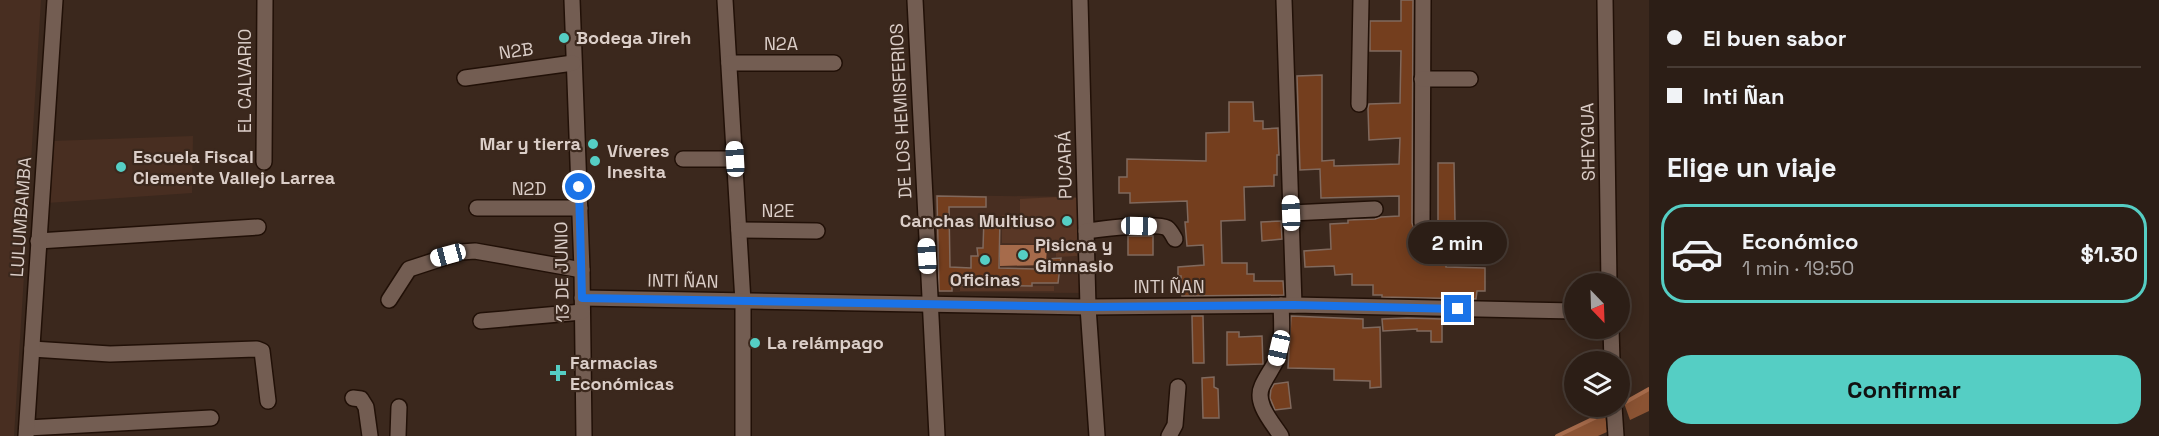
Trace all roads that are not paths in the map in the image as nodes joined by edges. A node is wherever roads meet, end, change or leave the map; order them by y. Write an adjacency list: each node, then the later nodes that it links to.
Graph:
1 (55, 0): 31 (street, LULUMBAMBA)
2 (264, 0): 20 (street, EL CALVARIO)
3 (572, 0): 11 (street, 13 DE JUNIO)
4 (725, 0): 12 (street)
5 (915, 0): 36 (street, DE LOS HEMISFERIOS)
6 (1080, 0): 28 (street, PUCARÁ)
7 (1284, 0): 24 (street)
8 (1361, 0): 17 (street)
9 (1423, 0): 15 (street)
10 (1605, 0): 33 (street, SHEYGUA)
11 (573, 63): 14 (street, N2B); 22 (street, 13 DE JUNIO)
12 (729, 63): 13 (street, N2A); 19 (street)
13 (834, 63)
14 (465, 78)
15 (1422, 79): 16 (street); 29 (street)
16 (1470, 79)
17 (1359, 104)
18 (682, 159): 19 (street)
19 (735, 159): 26 (street)
20 (264, 162)
21 (477, 208): 22 (street, N2D)
22 (580, 208): 32 (street, 13 DE JUNIO)
23 (1375, 209): 24 (street)
24 (1291, 213): 38 (street)
25 (258, 227): 31 (street)
26 (739, 230): 27 (street, N2E); 35 (street)
27 (817, 231)
28 (1086, 231): 30 (street); 39 (street, PUCARÁ)
29 (1455, 231)
30 (1175, 239)
31 (38, 241): 42 (street, LULUMBAMBA)
32 (582, 270): 34 (street); 37 (street, 13 DE JUNIO)
33 (1609, 273)
34 (389, 300)
35 (743, 302): 36 (street, INTI ÑAN); 37 (street, INTI ÑAN); 53 (street)
36 (930, 304): 39 (street, INTI ÑAN); 54 (street, DE LOS HEMISFERIOS)
37 (582, 305): 41 (street, INTI ÑAN); 52 (street, 13 DE JUNIO)
38 (1288, 305): 39 (street, INTI ÑAN); 40 (street, INTI ÑAN); 57 (street)
39 (1088, 307): 55 (street, PUCARÁ)
40 (1564, 311)
41 (481, 321)
42 (32, 349): 45 (street); 49 (street, LULUMBAMBA)
43 (1178, 387): 56 (street)
44 (353, 398): 50 (street)
45 (268, 401)
46 (399, 407): 51 (street)
47 (1615, 417): 58 (street)
48 (211, 418): 49 (street)
49 (27, 432)
50 (370, 436)
51 (398, 436)
52 (584, 436)
53 (743, 436)
54 (937, 436)
55 (1098, 436)
56 (1169, 436)
57 (1281, 436)
58 (1616, 436)

